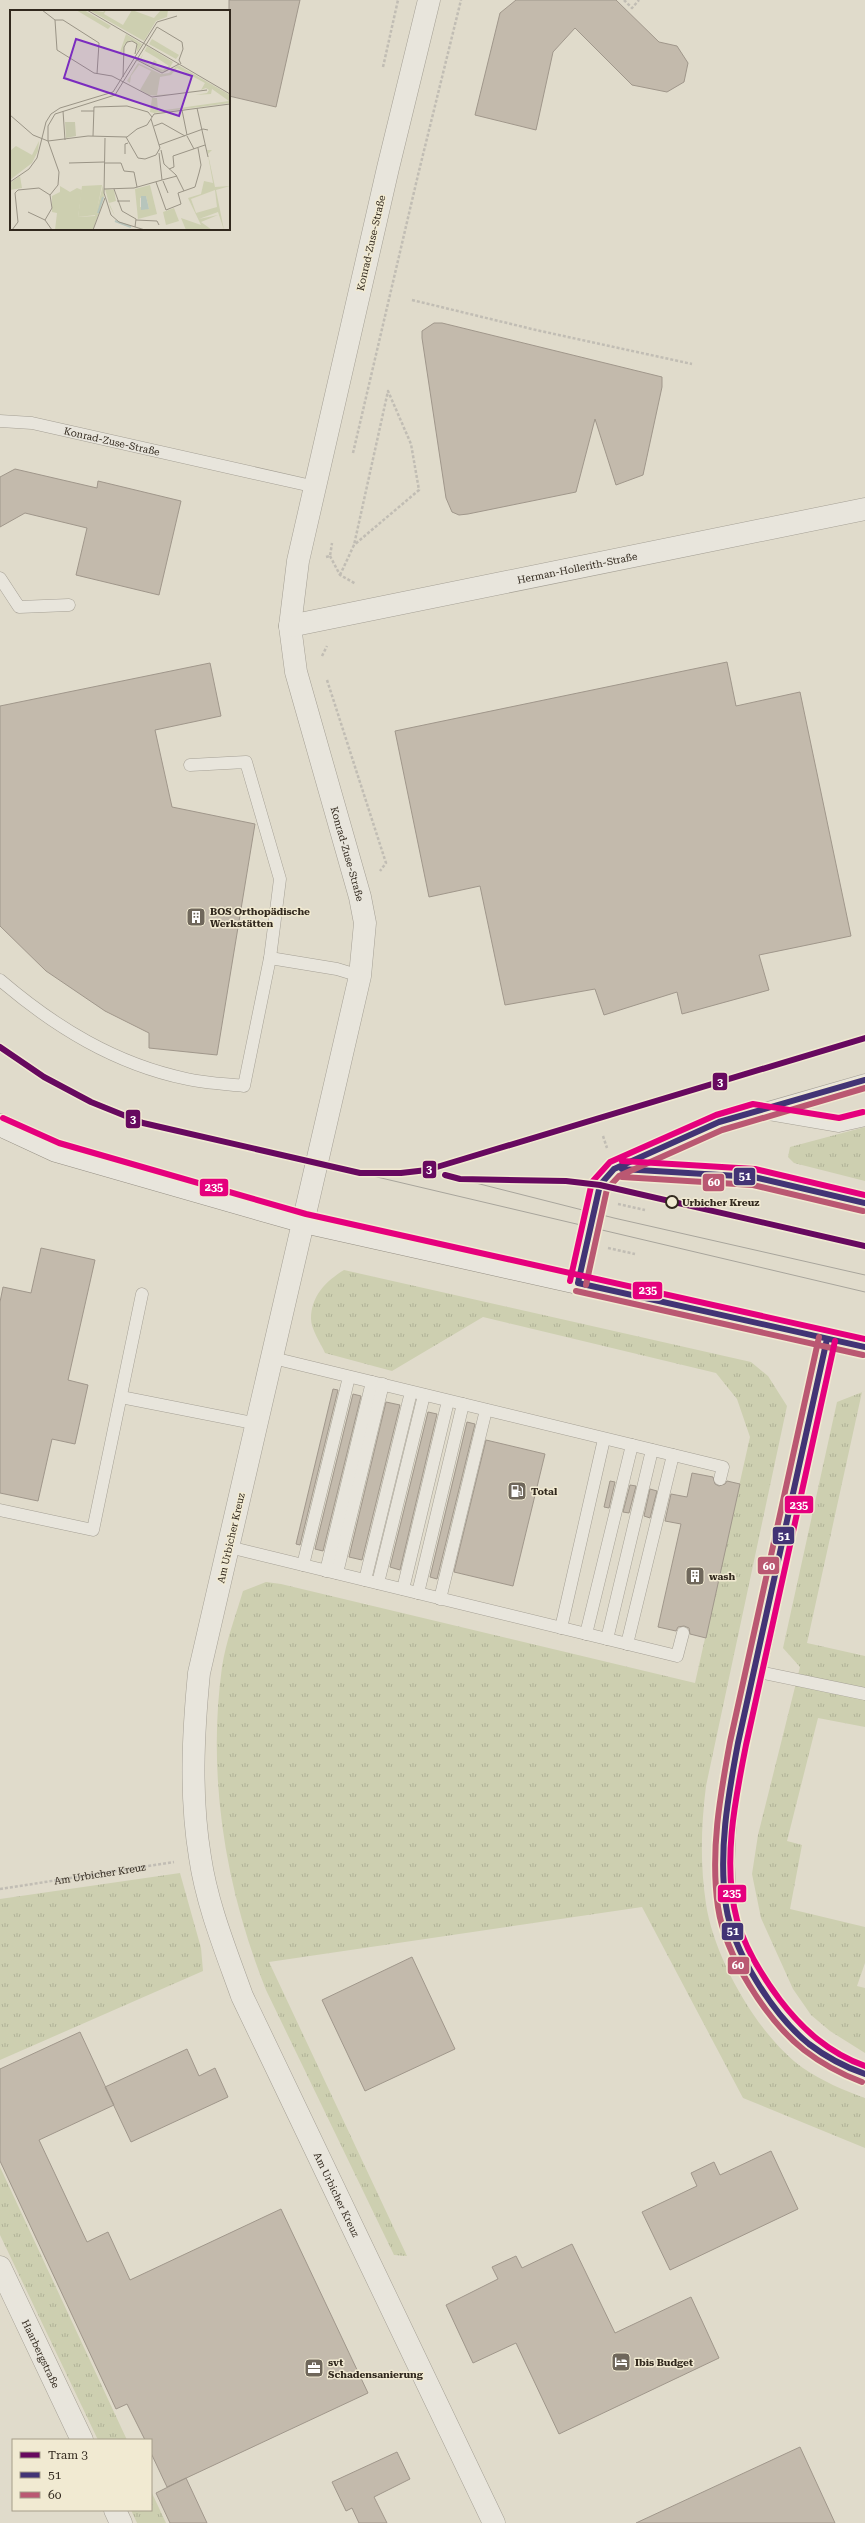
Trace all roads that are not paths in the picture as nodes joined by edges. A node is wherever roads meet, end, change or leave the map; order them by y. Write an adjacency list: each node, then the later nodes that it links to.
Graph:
1 (429, 0): 3 (street, Konrad-Zuse-Straße)
2 (0, 421): 3 (lane, Konrad-Zuse-Straße)
3 (316, 486): 7 (street, Konrad-Zuse-Straße)
4 (865, 509): 7 (street, Herman-Hollerith-Straße)
5 (0, 578): 6 (lane)
6 (69, 605)
7 (290, 626): 10 (street, Konrad-Zuse-Straße)
8 (190, 764): 9 (lane)
9 (270, 958): 10 (lane); 11 (lane)
10 (360, 976): 18 (street, Konrad-Zuse-Straße)
11 (0, 980)
12 (865, 1080): 13 (lane)
13 (754, 1112): 14 (lane); 16 (lane)
14 (865, 1120)
15 (0, 1125): 18 (street)
16 (614, 1169): 17 (lane); 19 (lane)
17 (865, 1203)
18 (304, 1222): 19 (street); 23 (street, Am Urbicher Kreuz)
19 (578, 1283): 21 (street)
20 (142, 1294): 28 (lane)
21 (827, 1339): 22 (street); 52 (street)
22 (865, 1347)
23 (273, 1358): 24 (lane); 32 (street, Am Urbicher Kreuz)
24 (349, 1376): 25 (lane); 40 (lane)
25 (377, 1383): 26 (lane); 41 (lane)
26 (411, 1392): 27 (lane); 42 (lane)
27 (424, 1395): 29 (lane); 43 (lane)
28 (121, 1397): 32 (lane); 38 (lane)
29 (448, 1401): 30 (lane); 44 (lane)
30 (463, 1404): 31 (lane); 45 (lane)
31 (486, 1410): 33 (lane); 46 (lane)
32 (258, 1424): 39 (street, Am Urbicher Kreuz)
33 (604, 1439): 34 (lane); 47 (lane)
34 (632, 1445): 35 (lane); 49 (lane)
35 (652, 1450): 36 (lane); 50 (lane)
36 (673, 1455): 37 (lane); 51 (lane)
37 (720, 1479)
38 (0, 1510)
39 (229, 1547): 40 (lane); 59 (street, Am Urbicher Kreuz)
40 (304, 1565): 41 (lane)
41 (332, 1572): 42 (lane)
42 (365, 1580): 43 (lane)
43 (378, 1583): 44 (lane)
44 (403, 1590): 45 (lane)
45 (418, 1593): 46 (lane)
46 (440, 1599): 47 (lane)
47 (561, 1628): 49 (lane)
48 (683, 1633): 51 (lane)
49 (586, 1634): 50 (lane)
50 (607, 1639): 51 (lane)
51 (627, 1644)
52 (754, 1671): 53 (lane); 54 (street)
53 (865, 1694)
54 (865, 2074)
55 (0, 2267): 56 (street, Haarbergstraße)
56 (82, 2439)
57 (115, 2511): 58 (street)
58 (121, 2523)
59 (494, 2523)

